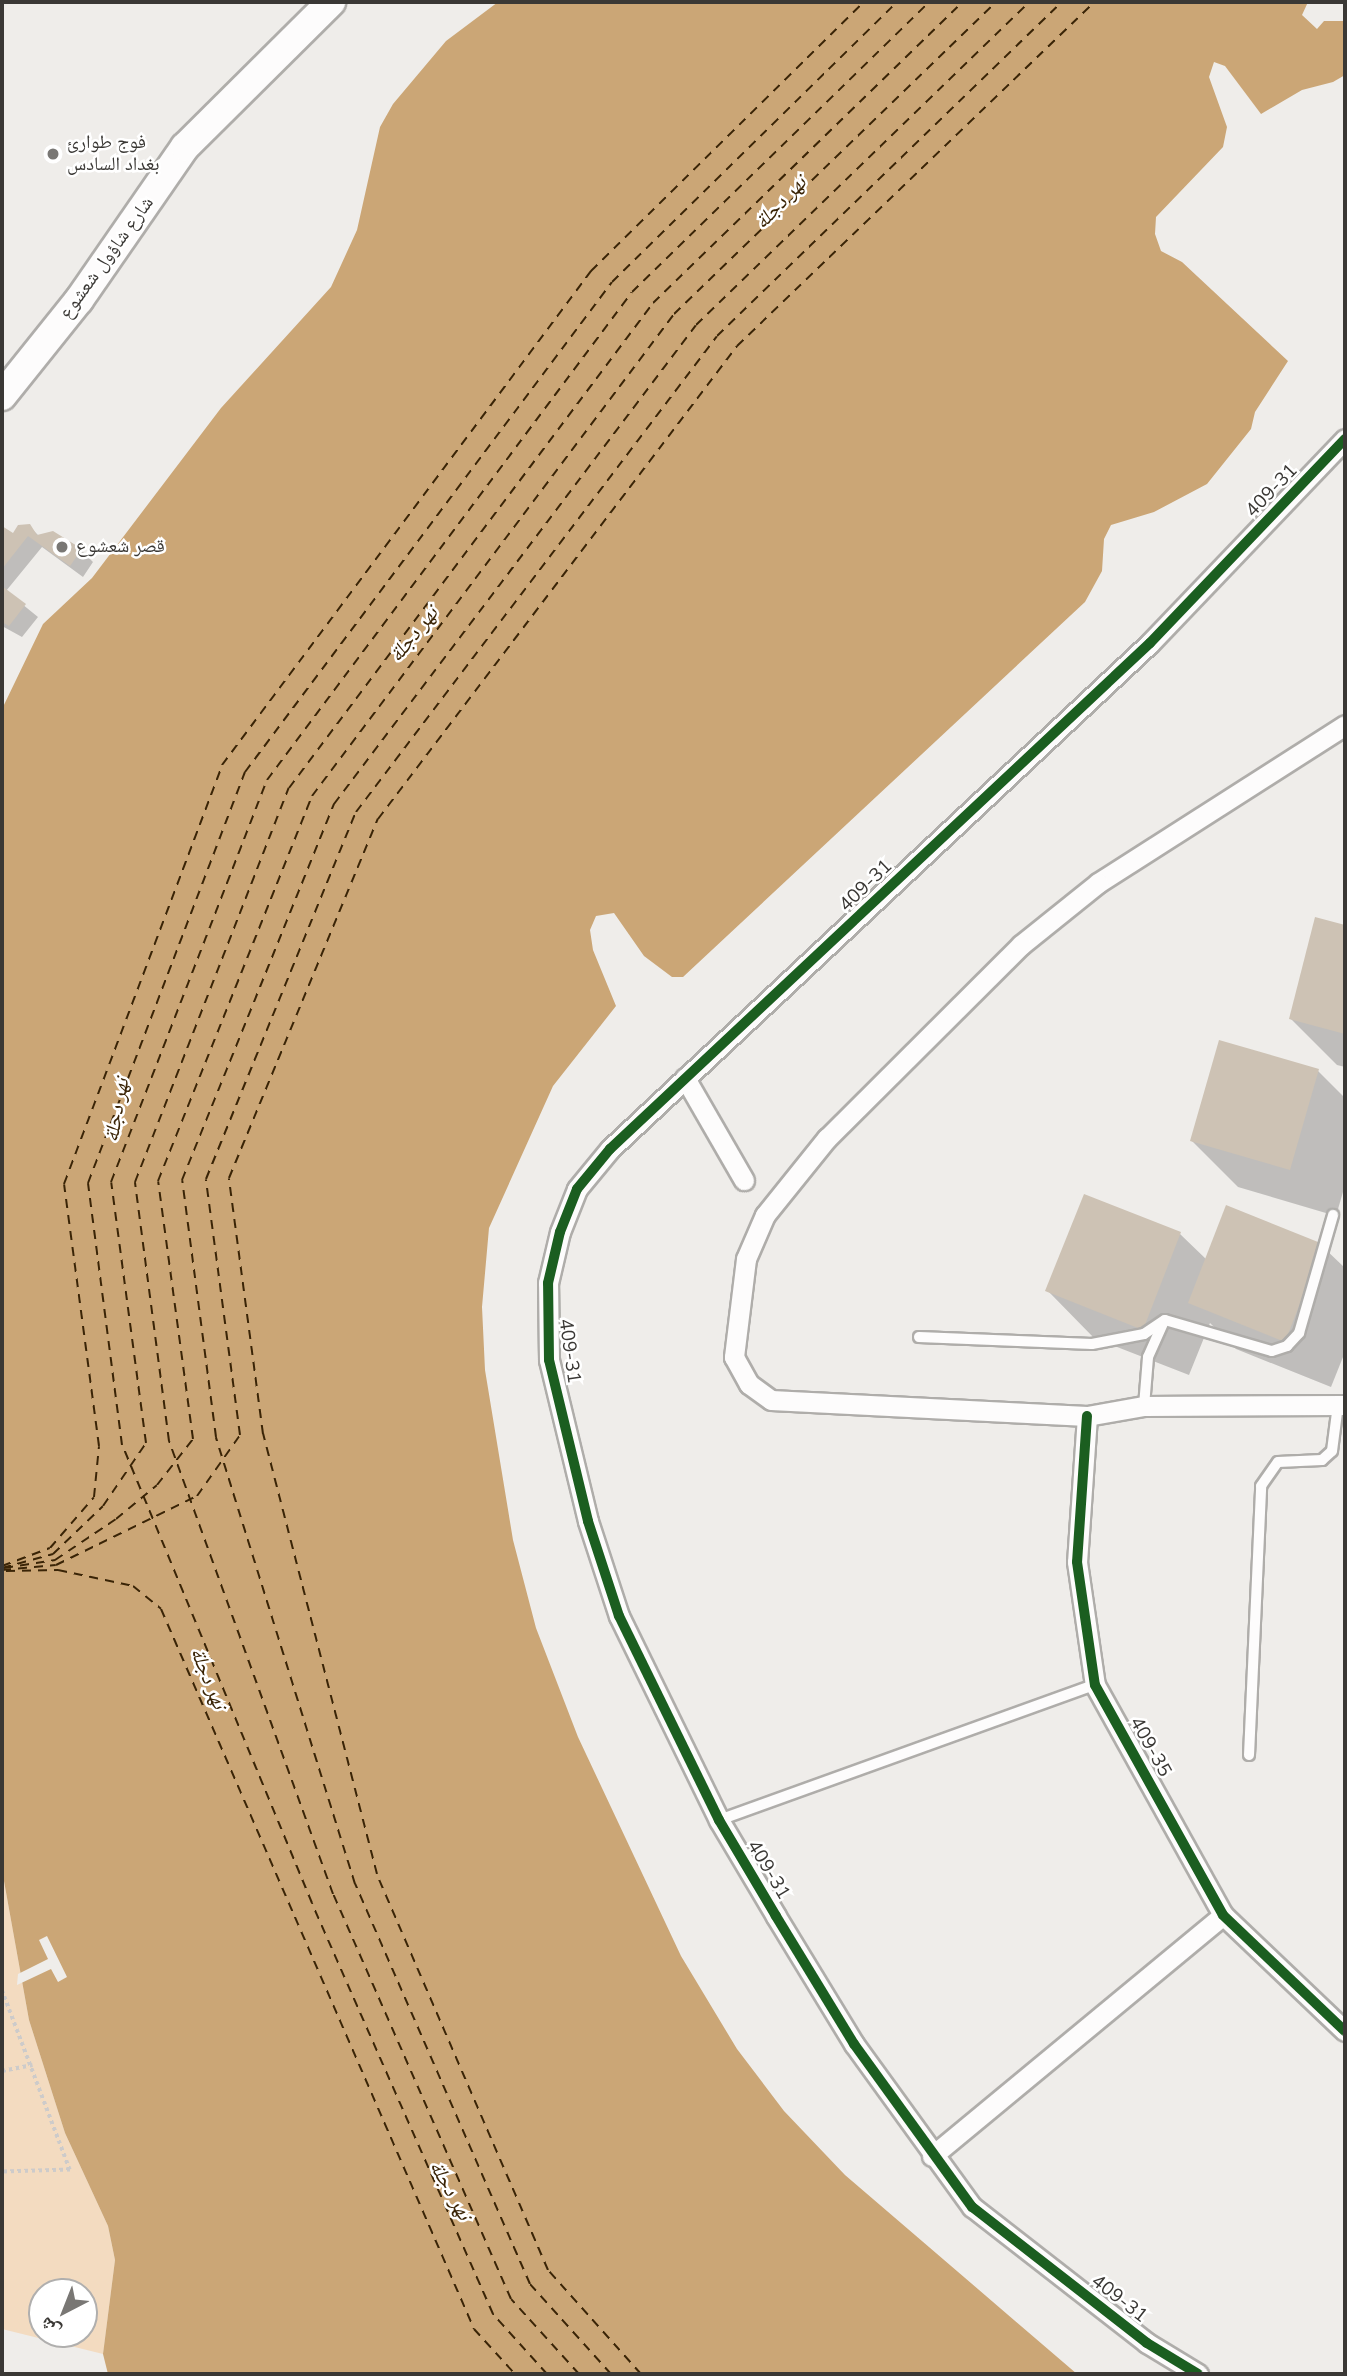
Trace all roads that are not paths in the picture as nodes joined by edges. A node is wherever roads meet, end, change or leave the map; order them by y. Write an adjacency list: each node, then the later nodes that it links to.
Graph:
1 (331, 2): 2 (street, شارع شاؤول شعشوع)
2 (2, 396)
3 (1345, 439): 5 (street, 409-31)
4 (1345, 725): 12 (street)
5 (685, 1077): 6 (street); 15 (street, 409-31)
6 (744, 1180)
7 (1333, 1215): 8 (lane)
8 (1165, 1320): 9 (lane); 11 (lane)
9 (919, 1337)
10 (1341, 1405): 11 (street); 14 (lane)
11 (1144, 1406): 12 (street)
12 (1087, 1416): 13 (street, 409-35)
13 (1095, 1685): 15 (lane); 16 (street, 409-35)
14 (1249, 1755)
15 (719, 1820): 18 (street, 409-31)
16 (1223, 1915): 17 (street, 409-35); 18 (street)
17 (1345, 2031)
18 (932, 2156): 19 (street, 409-31)
19 (1198, 2374)

